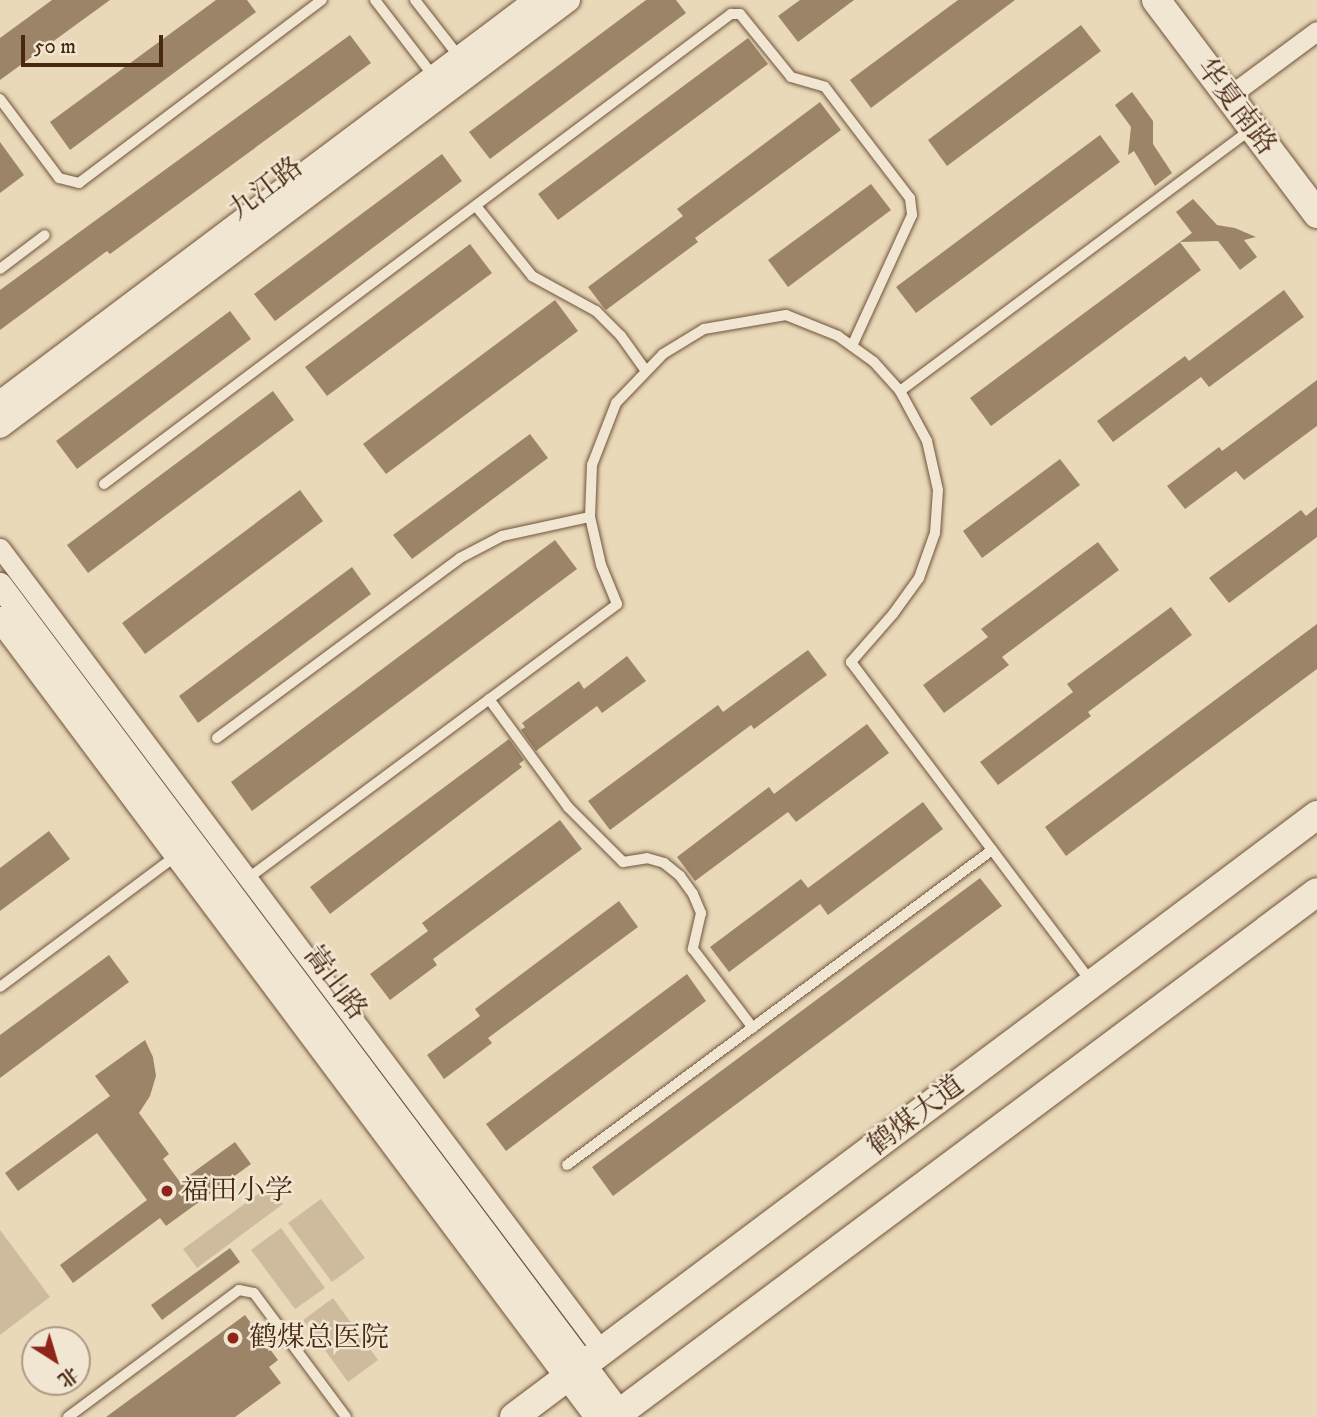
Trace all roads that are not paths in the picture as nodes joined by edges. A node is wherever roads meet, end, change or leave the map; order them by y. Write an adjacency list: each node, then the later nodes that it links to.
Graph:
1 (322, 0): 11 (lane)
2 (375, 0): 9 (lane)
3 (415, 0): 8 (lane)
4 (537, 0): 8 (street, 九江路)
5 (568, 0): 21 (street, 九江路)
6 (1156, 0): 10 (main road, 华夏南路)
7 (1317, 31): 10 (street)
8 (460, 58): 9 (street, 九江路)
9 (435, 77): 20 (street, 九江路)
10 (1229, 96): 12 (main road, 华夏南路)
11 (0, 99)
12 (1252, 128): 14 (main road, 华夏南路); 19 (lane)
13 (476, 206): 17 (lane); 18 (lane); 22 (lane)
14 (1317, 214)
15 (45, 235): 16 (lane)
16 (0, 269)
17 (852, 346): 18 (lane); 19 (lane)
18 (646, 371): 23 (lane)
19 (900, 391): 30 (lane)
20 (0, 403)
21 (0, 426)
22 (104, 484)
23 (590, 517): 27 (lane); 28 (lane)
24 (0, 548): 32 (street)
25 (0, 585): 38 (street, 嵩山路)
26 (0, 619): 31 (street, 嵩山路)
27 (489, 699): 32 (lane); 36 (lane)
28 (217, 738)
29 (1317, 815): 34 (main road, 鹤煤大道)
30 (992, 850): 34 (lane); 36 (lane)
31 (177, 855): 35 (lane); 38 (street, 嵩山路)
32 (247, 879): 38 (street)
33 (1317, 892): 39 (main road)
34 (1092, 984): 38 (main road, 鹤煤大道)
35 (0, 987)
36 (753, 1028): 37 (lane)
37 (568, 1165)
38 (584, 1364): 39 (street, 嵩山路); 42 (main road, 鹤煤大道)
39 (614, 1416)
40 (68, 1417): 41 (lane)
41 (346, 1417)
42 (514, 1417)

